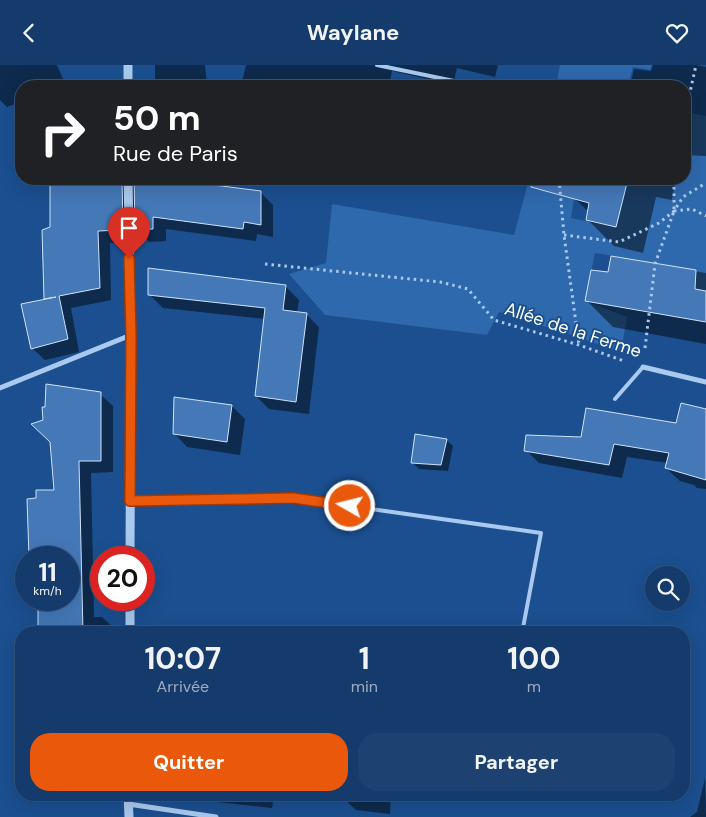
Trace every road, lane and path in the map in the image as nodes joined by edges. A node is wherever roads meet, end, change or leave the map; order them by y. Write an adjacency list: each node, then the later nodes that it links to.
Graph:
1 (128, 65): 4 (street)
2 (377, 65): 5 (lane)
3 (696, 65): 6 (path)
4 (128, 80)
5 (449, 80)
6 (691, 88)
7 (706, 183): 11 (path)
8 (128, 185): 15 (street)
9 (560, 185): 13 (path)
10 (674, 185): 11 (path)
11 (674, 211): 12 (path); 13 (path); 17 (path)
12 (706, 216)
13 (564, 235): 16 (path)
14 (265, 264): 16 (path, Allée de la Ferme)
15 (131, 335): 19 (street); 21 (street)
16 (579, 345): 17 (path, Allée de la Ferme)
17 (643, 367): 18 (street, Allée de la Ferme); 20 (lane)
18 (706, 382)
19 (0, 388)
20 (615, 399)
21 (130, 501): 22 (street); 25 (lane)
22 (130, 546)
23 (130, 611): 24 (street)
24 (130, 626)
25 (523, 626)
26 (128, 801): 28 (street)
27 (138, 801): 29 (street)
28 (129, 817)
29 (216, 817)

